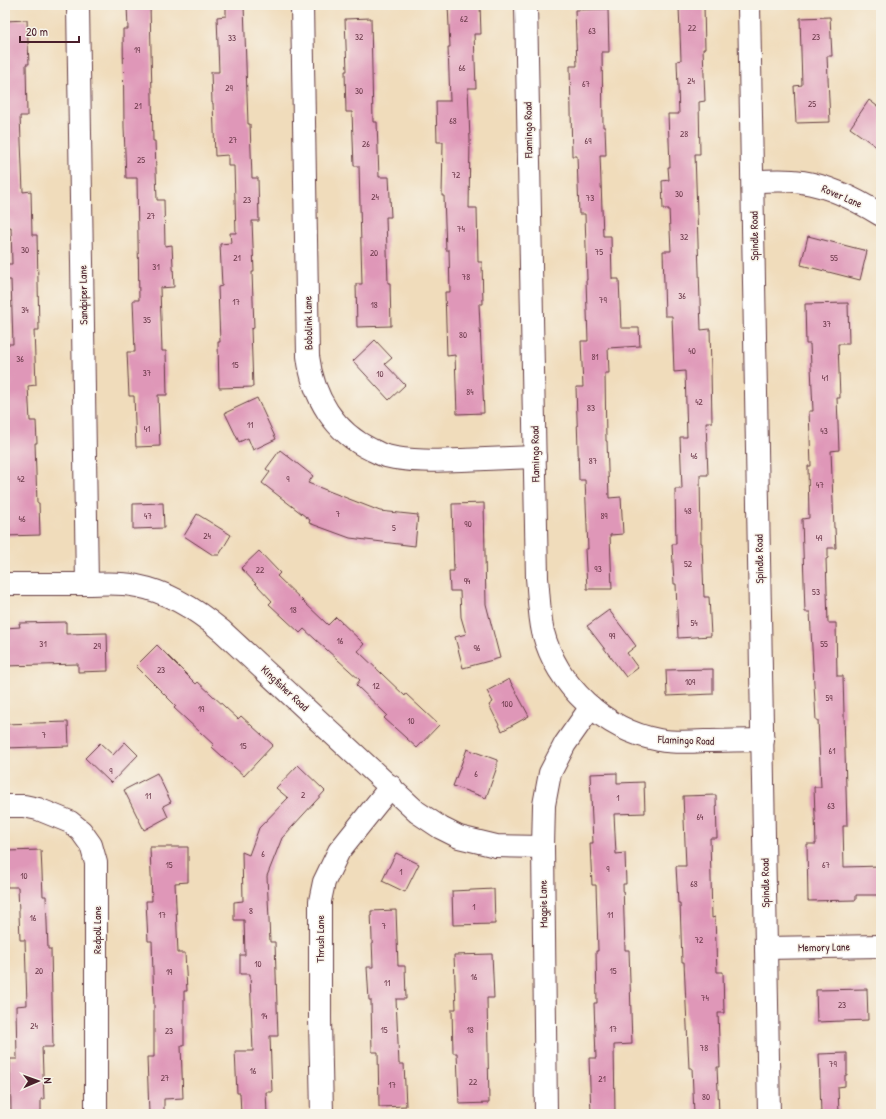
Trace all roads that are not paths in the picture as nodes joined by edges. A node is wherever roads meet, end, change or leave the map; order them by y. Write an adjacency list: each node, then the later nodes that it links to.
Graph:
1 (78, 5): 9 (street, Sandpiper Lane)
2 (302, 5): 7 (street, Bobolink Lane)
3 (526, 5): 7 (street, Flamingo Road)
4 (749, 5): 5 (street, Spindle Road)
5 (753, 181): 6 (street, Rover Lane); 11 (street, Spindle Road)
6 (881, 215)
7 (535, 457): 10 (street, Flamingo Road)
8 (5, 584): 9 (street, Kingfisher Road)
9 (87, 584): 12 (street, Kingfisher Road)
10 (591, 707): 11 (street, Flamingo Road); 14 (street, Magpie Lane)
11 (763, 740): 16 (street, Spindle Road)
12 (391, 786): 14 (street, Kingfisher Road); 18 (street, Thrush Lane)
13 (5, 806): 17 (street, Redpoll Lane)
14 (542, 847): 19 (street, Magpie Lane)
15 (881, 946): 16 (street, Memory Lane)
16 (766, 948): 20 (street, Spindle Road)
17 (96, 1114)
18 (322, 1114)
19 (546, 1114)
20 (769, 1114)

